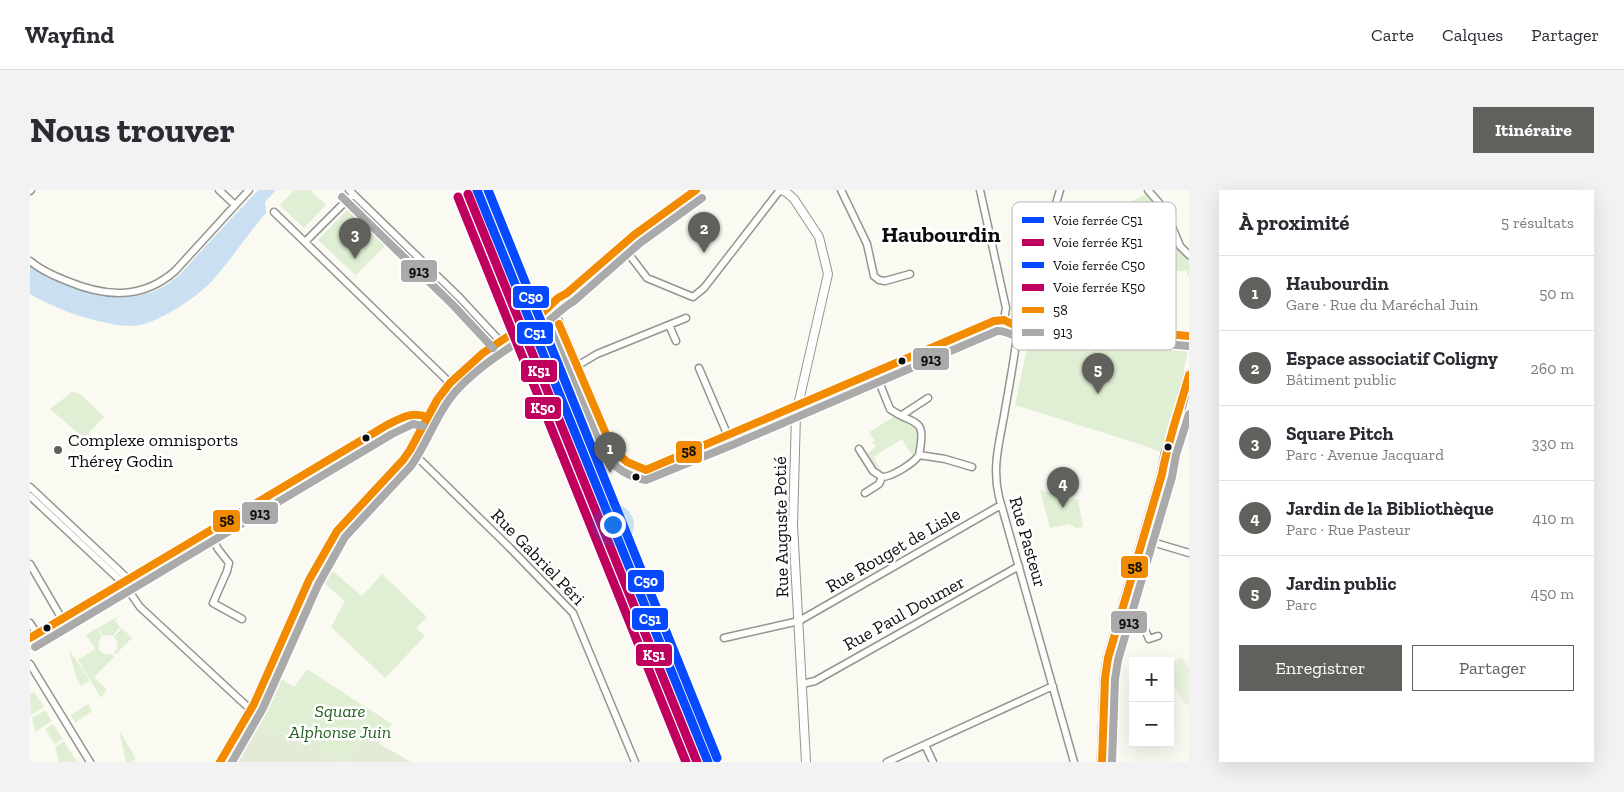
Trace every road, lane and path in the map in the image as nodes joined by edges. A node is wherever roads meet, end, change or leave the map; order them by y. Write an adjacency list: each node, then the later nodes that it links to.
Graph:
1 (219, 190): 12 (street)
2 (249, 190): 12 (street)
3 (696, 190): 16 (street)
4 (784, 190): 16 (street); 39 (street, Rue Auguste Potié)
5 (841, 190): 19 (street)
6 (980, 190): 22 (street)
7 (1060, 190): 10 (street)
8 (1148, 190): 11 (street)
9 (351, 192): 15 (street); 29 (street)
10 (1056, 202)
11 (1158, 202)
12 (235, 205): 18 (street)
13 (274, 212): 15 (street)
14 (1176, 236): 17 (street)
15 (305, 242): 36 (street)
16 (622, 245): 20 (street)
17 (1189, 254)
18 (30, 261)
19 (910, 274)
20 (567, 293): 23 (street); 27 (street)
21 (686, 318): 25 (street)
22 (1004, 320): 24 (street); 34 (street)
23 (559, 324): 27 (street); 32 (street)
24 (1012, 324)
25 (669, 325): 30 (street); 32 (street)
26 (1176, 335): 28 (street)
27 (508, 336): 29 (street)
28 (1189, 336)
29 (500, 341): 36 (street)
30 (676, 342)
31 (1015, 350): 51 (street, Rue Pasteur)
32 (577, 366): 42 (street)
33 (699, 368): 42 (street)
34 (875, 372): 39 (street); 40 (street)
35 (1189, 375): 37 (main road)
36 (450, 383): 41 (street)
37 (1188, 390): 53 (main road)
38 (928, 398): 40 (street)
39 (797, 406): 42 (street); 61 (street, Rue Auguste Potié)
40 (902, 415): 45 (street)
41 (427, 417): 44 (street); 52 (street)
42 (728, 436)
43 (860, 449): 47 (street)
44 (410, 450): 70 (street); 74 (street, Rue Gabriel Péri)
45 (919, 455): 46 (street); 47 (street)
46 (972, 467)
47 (882, 477): 49 (street)
48 (30, 487): 57 (street)
49 (865, 493)
50 (30, 496): 57 (street)
51 (1002, 505): 56 (street, Rue Pasteur); 61 (street, Rue Rouget de Lisle)
52 (209, 532): 57 (street); 60 (street)
53 (1144, 540): 54 (street); 58 (main road)
54 (1189, 553)
55 (30, 564): 59 (street)
56 (1019, 566): 68 (street, Rue Paul Doumer); 69 (street, Rue Pasteur)
57 (125, 581): 59 (street); 70 (street)
58 (1123, 613): 64 (street); 79 (main road)
59 (62, 619): 63 (street)
60 (242, 619)
61 (799, 621): 66 (street, Rue Rouget de Lisle); 68 (street, Rue Auguste Potié)
62 (30, 623): 63 (street)
63 (37, 634): 65 (street)
64 (1158, 636)
65 (30, 638)
66 (724, 638)
67 (30, 664): 72 (street)
68 (802, 684): 75 (street, Rue Auguste Potié)
69 (1053, 686): 71 (street); 78 (street, Rue Pasteur)
70 (251, 710): 73 (street)
71 (925, 745): 76 (street); 77 (street)
72 (90, 762)
73 (220, 762)
74 (635, 762)
75 (806, 762)
76 (887, 762)
77 (933, 762)
78 (1074, 762)
79 (1102, 762)

